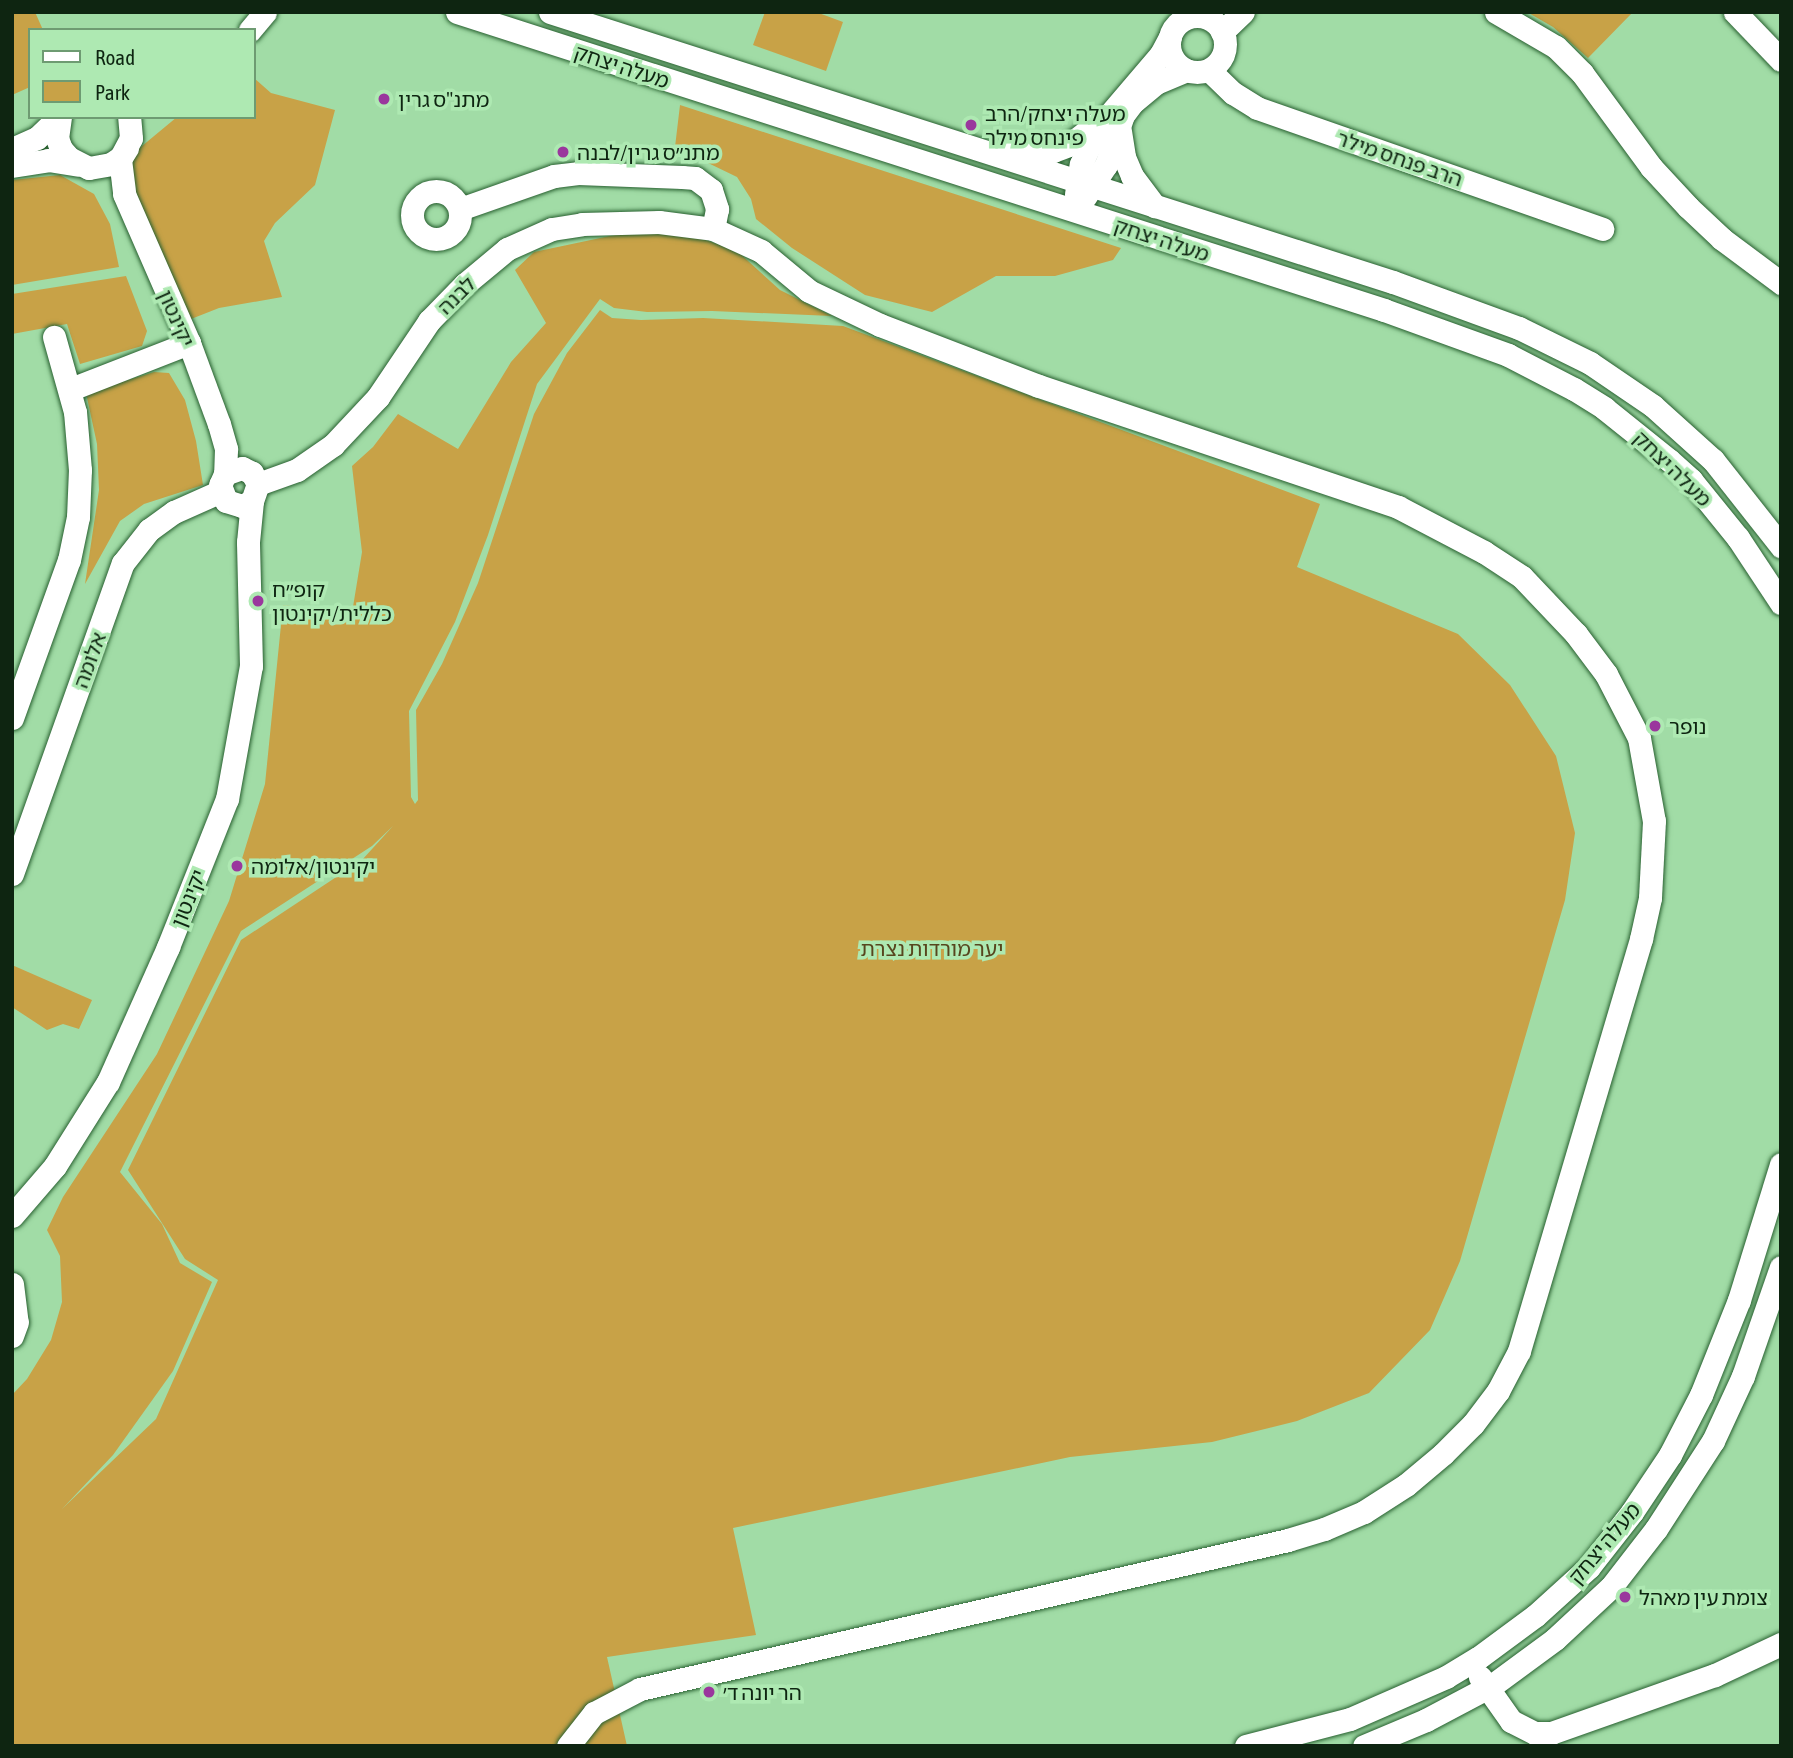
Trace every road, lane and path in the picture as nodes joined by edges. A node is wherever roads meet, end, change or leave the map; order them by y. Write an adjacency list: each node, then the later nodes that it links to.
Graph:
1 (265, 12): 8 (street)
2 (457, 12): 25 (street, מעלה יצחק)
3 (550, 12): 19 (street, מעלה יצחק)
4 (1243, 12): 9 (street)
5 (1496, 12): 29 (street)
6 (1735, 12): 10 (street)
7 (1175, 24): 9 (street); 11 (street); 16 (street)
8 (252, 28)
9 (1222, 32): 12 (street)
10 (1781, 60)
11 (1186, 70): 12 (street); 16 (street)
12 (1209, 70): 28 (street, הרב פנחס מילר)
13 (57, 119): 18 (street)
14 (59, 119): 21 (street, יקינטון)
15 (141, 119): 17 (street)
16 (1115, 119): 19 (street); 22 (street); 23 (street)
17 (129, 134): 21 (street); 26 (street, יקינטון)
18 (12, 149)
19 (995, 154): 22 (street, מעלה יצחק)
20 (12, 166): 21 (street)
21 (83, 166): 26 (street, יקינטון)
22 (1085, 183): 23 (street, מעלה יצחק); 25 (street)
23 (1155, 205): 34 (street, מעלה יצחק)
24 (460, 209): 27 (street)
25 (1074, 211): 35 (street, מעלה יצחק)
26 (131, 214): 31 (street, יקינטון)
27 (713, 229): 33 (street, לבנה); 46 (street, לבנה)
28 (1602, 229)
29 (1781, 283)
30 (54, 337): 32 (street)
31 (189, 344): 32 (street); 33 (street, יקינטון)
32 (71, 388): 36 (street)
33 (239, 487): 37 (street, אלומה); 39 (street, יקינטון)
34 (1781, 546)
35 (1781, 603)
36 (12, 718)
37 (13, 870)
38 (1781, 1164): 44 (street, מעלה יצחק)
39 (12, 1216)
40 (1781, 1267): 45 (street, מעלה יצחק)
41 (12, 1284): 42 (street)
42 (12, 1336)
43 (1781, 1644): 45 (street)
44 (1471, 1663): 45 (street); 47 (street, מעלה יצחק)
45 (1487, 1688): 48 (street, מעלה יצחק)
46 (568, 1746)
47 (1246, 1746)
48 (1364, 1746)

